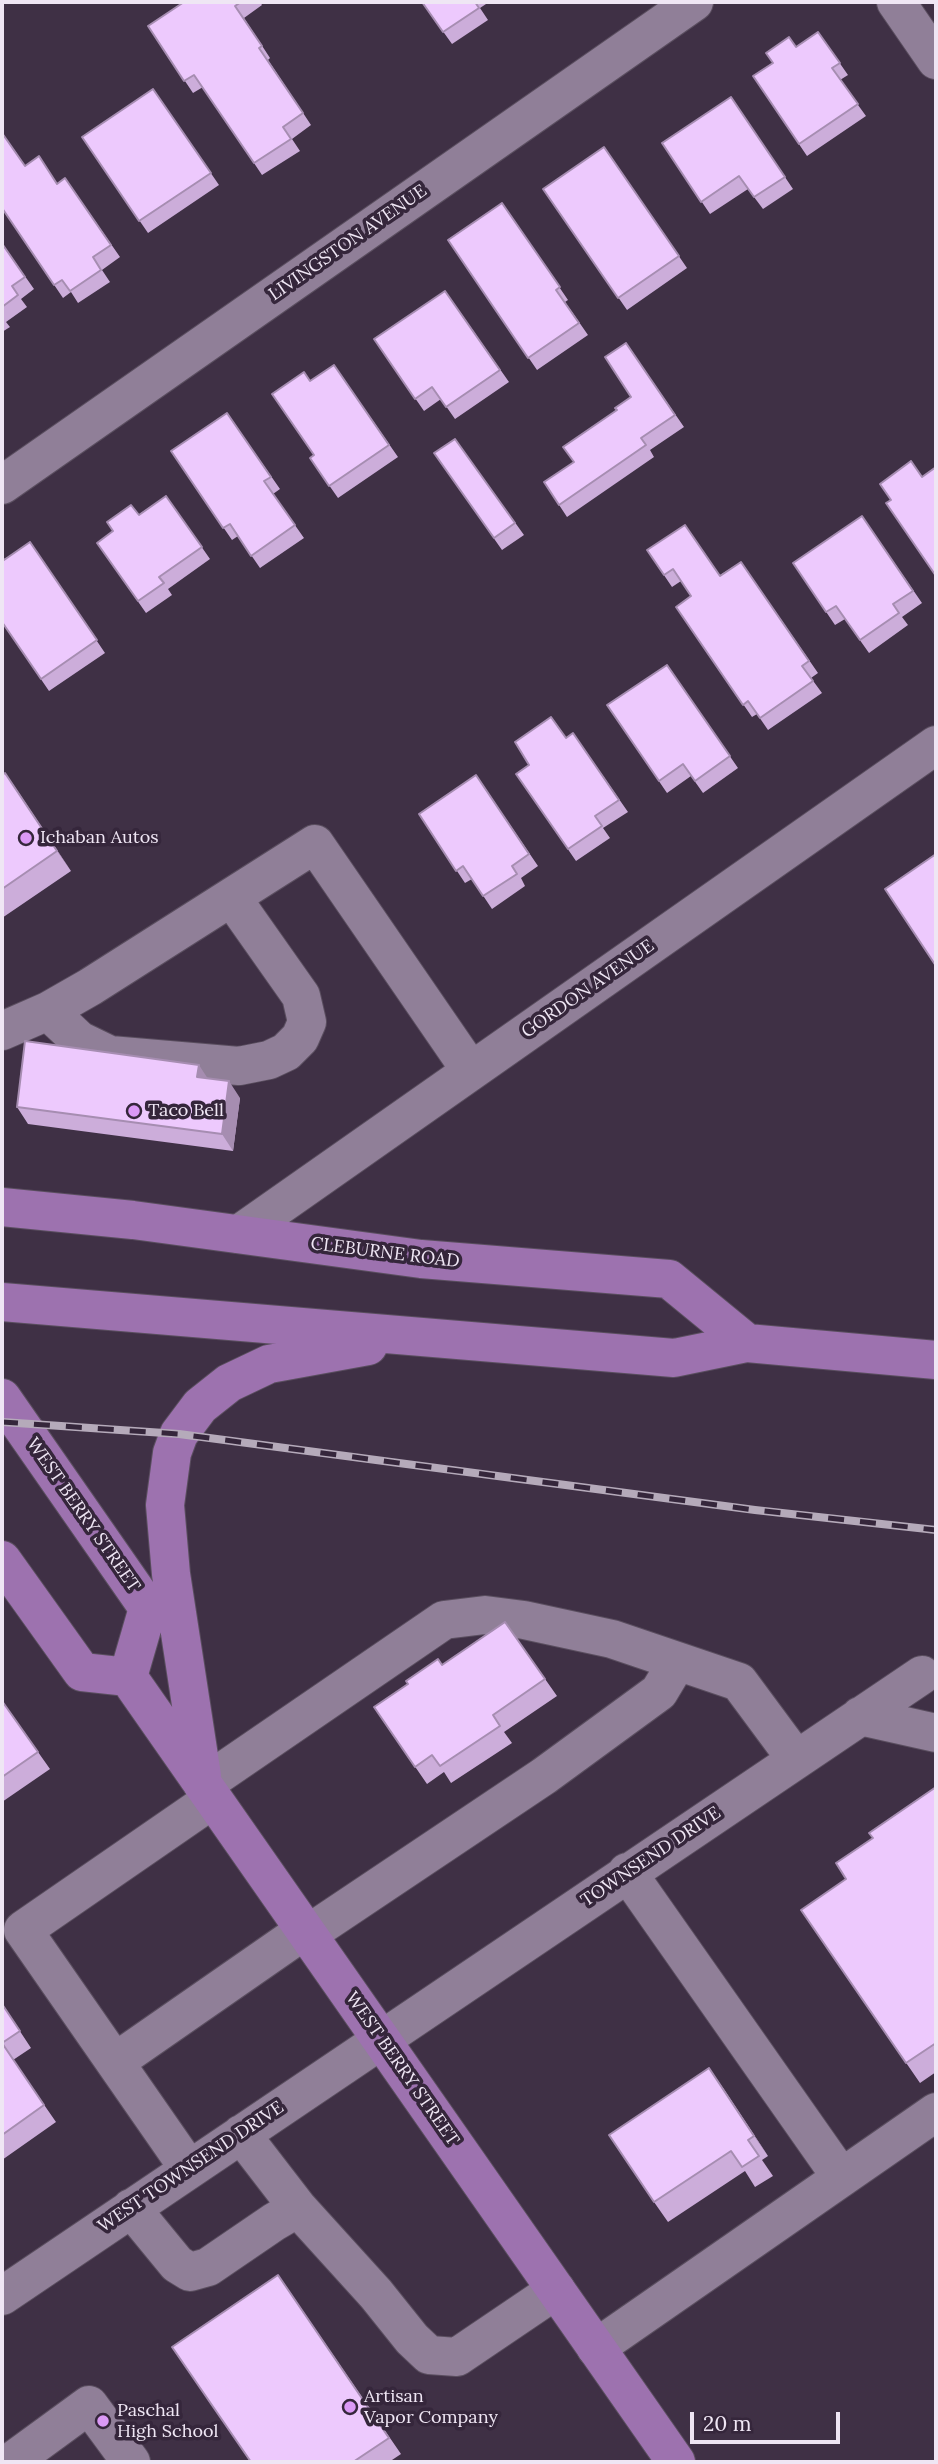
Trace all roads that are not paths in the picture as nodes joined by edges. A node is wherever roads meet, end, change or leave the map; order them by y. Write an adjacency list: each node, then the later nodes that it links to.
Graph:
1 (694, 2): 4 (street, LIVINGSTON AVENUE)
2 (896, 2): 3 (street)
3 (936, 60)
4 (2, 485)
5 (936, 745): 9 (street, GORDON AVENUE)
6 (232, 898): 7 (street); 7 (street); 9 (street)
7 (48, 1012): 8 (street)
8 (2, 1031)
9 (471, 1071): 11 (street, GORDON AVENUE)
10 (2, 1207): 11 (main road, CLEBURNE ROAD)
11 (239, 1234): 14 (main road, CLEBURNE ROAD)
12 (2, 1302): 13 (main road)
13 (415, 1338): 14 (main road); 24 (main road)
14 (747, 1343): 15 (main road)
15 (936, 1360)
16 (2, 1398): 20 (main road, WEST BERRY STREET)
17 (2, 1560): 20 (main road)
18 (677, 1662): 23 (street); 24 (street); 26 (street)
19 (922, 1675): 21 (street, TOWNSEND DRIVE)
20 (128, 1677): 24 (main road, WEST BERRY STREET)
21 (860, 1716): 22 (street); 23 (street, TOWNSEND DRIVE)
22 (936, 1733)
23 (796, 1759): 25 (street, TOWNSEND DRIVE)
24 (208, 1792): 26 (main road, WEST BERRY STREET); 28 (street)
25 (627, 1872): 27 (street, TOWNSEND DRIVE); 32 (street)
26 (306, 1932): 27 (main road, WEST BERRY STREET); 28 (street)
27 (381, 2039): 30 (street, WEST TOWNSEND DRIVE); 35 (main road, WEST BERRY STREET)
28 (115, 2062): 31 (street)
29 (936, 2112): 32 (street)
30 (241, 2134): 31 (street, WEST TOWNSEND DRIVE); 34 (street)
31 (189, 2169): 33 (street, WEST TOWNSEND DRIVE)
32 (841, 2177): 37 (street)
33 (131, 2208): 34 (street); 36 (street, WEST TOWNSEND DRIVE)
34 (298, 2208): 35 (street)
35 (556, 2290): 37 (main road, WEST BERRY STREET)
36 (2, 2296)
37 (596, 2348): 40 (main road, WEST BERRY STREET)
38 (10, 2462): 39 (street)
39 (131, 2462)
40 (676, 2462)

